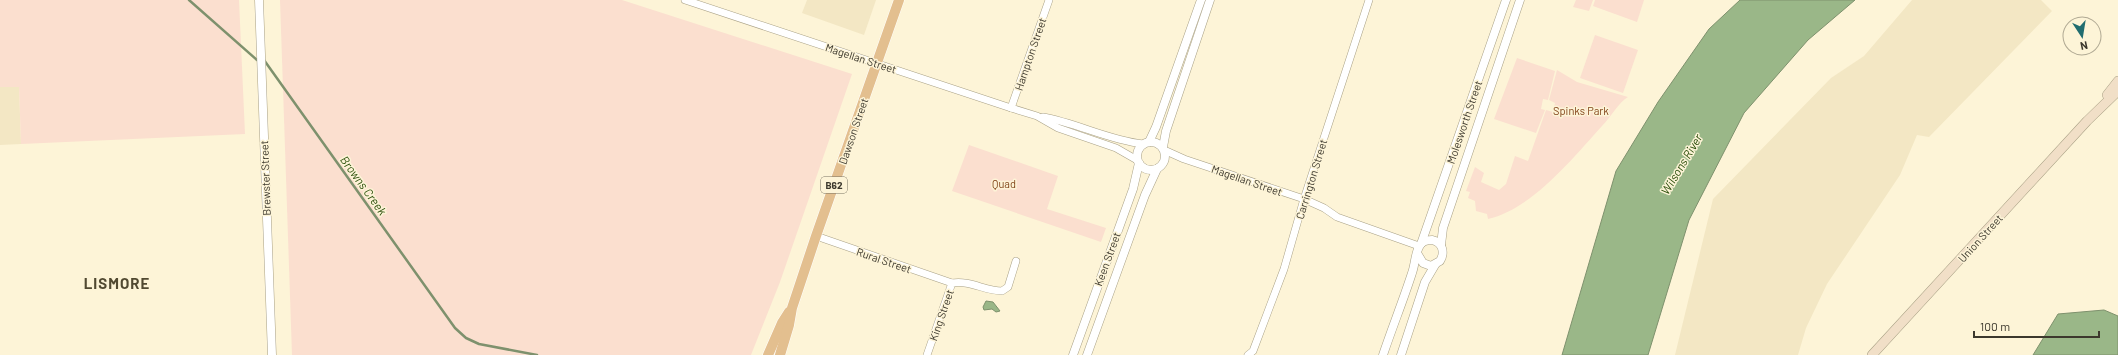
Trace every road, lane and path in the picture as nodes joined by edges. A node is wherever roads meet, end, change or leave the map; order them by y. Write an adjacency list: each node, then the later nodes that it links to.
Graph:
1 (258, 0): 28 (street, Brewster Street)
2 (685, 0): 10 (street, Magellan Street)
3 (899, 0): 10 (main road, Dawson Street / B62)
4 (1049, 0): 13 (street, Hampton Street)
5 (1201, 0): 16 (street)
6 (1210, 0): 17 (street)
7 (1369, 0): 20 (street, Carrington Street)
8 (1506, 0): 23 (street, Molesworth Street)
9 (1520, 0): 22 (street, Molesworth Street)
10 (877, 62): 13 (street, Magellan Street); 21 (main road, Dawson Street / B62)
11 (2118, 81): 15 (main road, Union Street)
12 (2118, 91): 15 (main road, Union Street)
13 (1012, 108): 14 (street, Magellan Street)
14 (1036, 116): 16 (street, Magellan Street); 18 (street, Magellan Street)
15 (2087, 121): 37 (main road, Union Street)
16 (1146, 143): 17 (street); 18 (street)
17 (1164, 149): 19 (street); 20 (street, Magellan Street)
18 (1138, 162): 19 (street); 32 (street, Keen Street)
19 (1157, 169): 33 (street, Keen Street)
20 (1304, 200): 23 (street, Magellan Street); 34 (street, Carrington Street)
21 (816, 236): 26 (street, Rural Street); 27 (main road, Dawson Street / B62)
22 (1441, 246): 23 (street); 25 (street)
23 (1419, 248): 25 (street); 35 (street, Molesworth Street)
24 (1016, 261): 26 (street, King Street)
25 (1435, 265): 36 (street)
26 (952, 283): 31 (street, King Street)
27 (792, 308): 29 (main road, Dawson Street / B62); 30 (main road, Dawson Street / B62)
28 (272, 355)
29 (768, 355)
30 (780, 355)
31 (927, 355)
32 (1073, 355)
33 (1087, 355)
34 (1248, 355)
35 (1383, 355)
36 (1401, 355)
37 (1872, 355)

